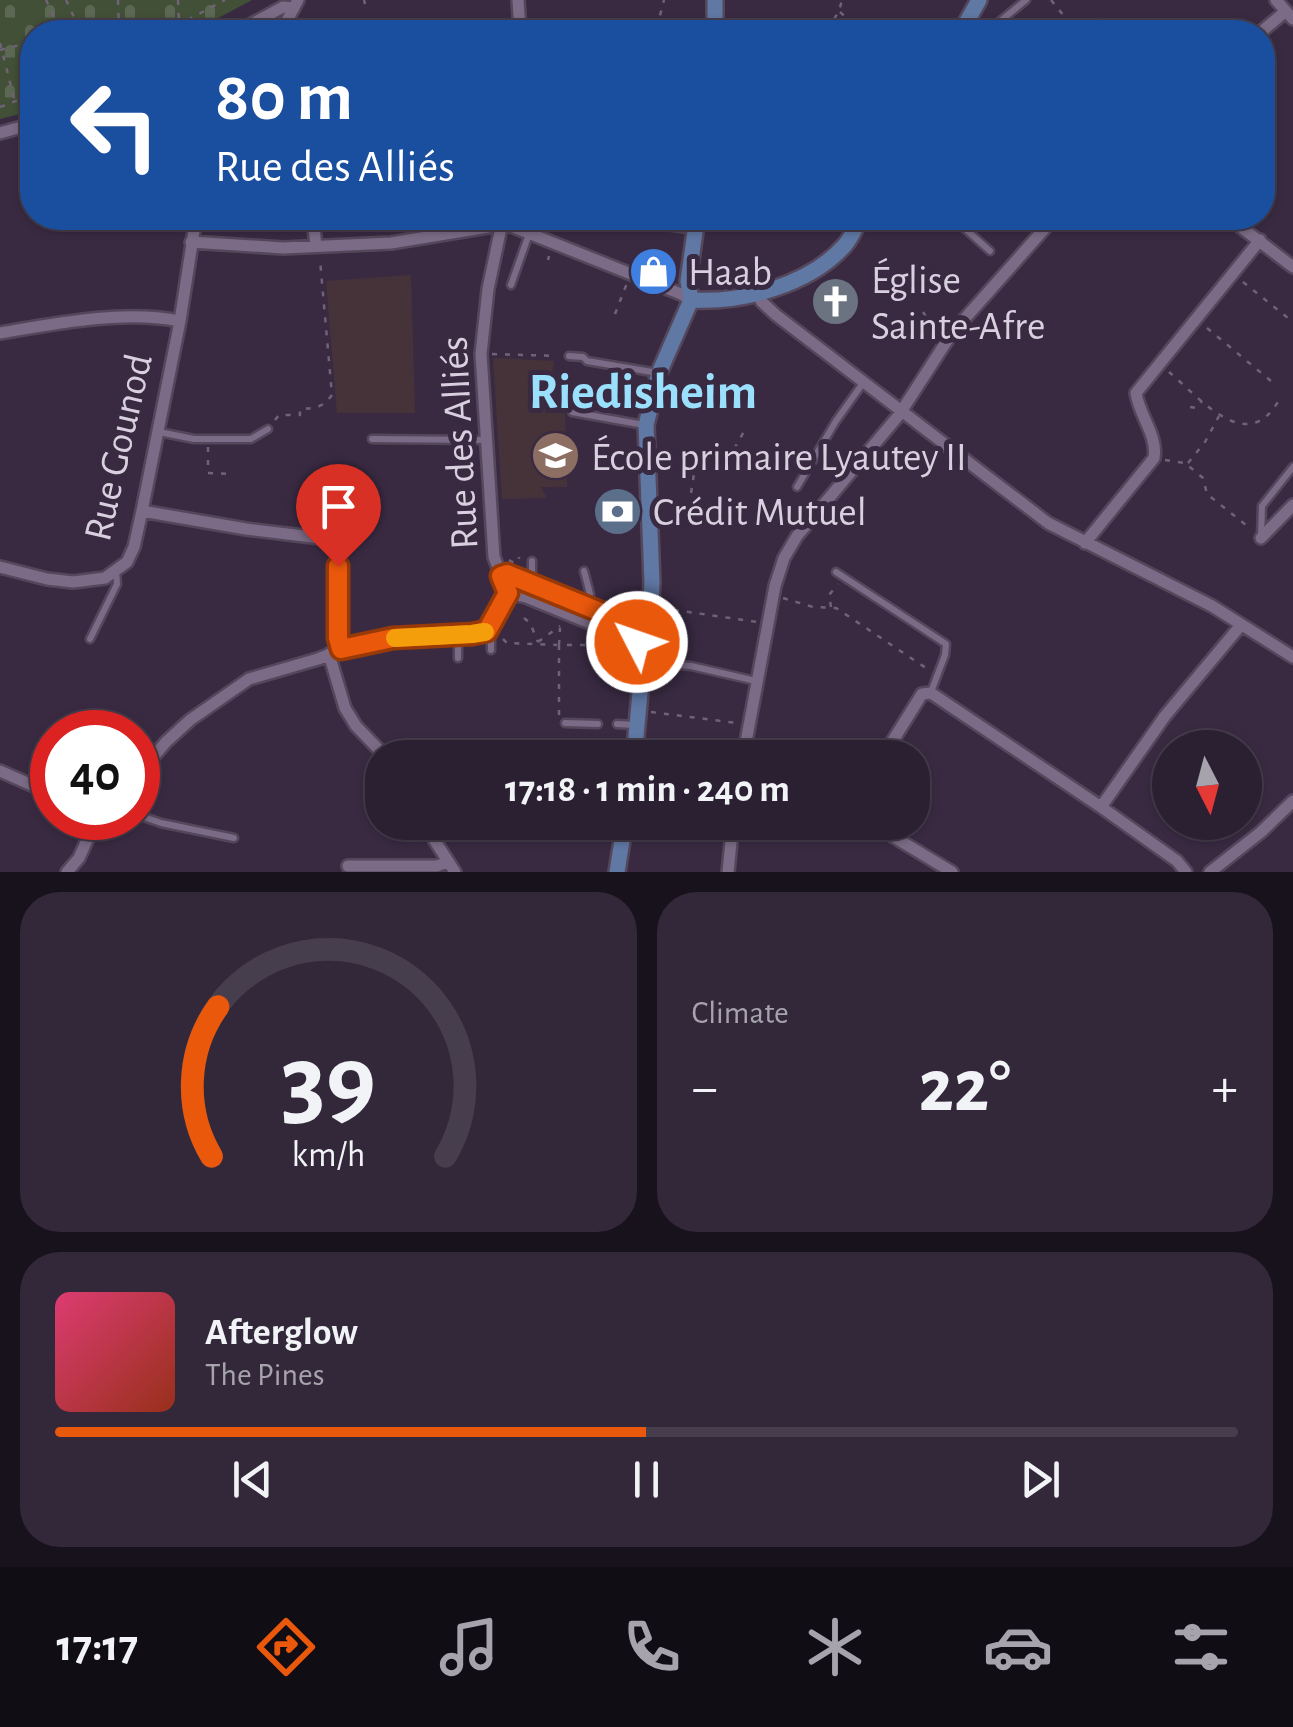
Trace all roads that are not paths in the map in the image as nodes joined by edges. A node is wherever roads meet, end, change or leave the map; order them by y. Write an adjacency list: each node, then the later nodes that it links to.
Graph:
1 (1026, 0): 8 (lane)
2 (1276, 0): 4 (street)
3 (296, 4): 5 (street)
4 (1289, 15)
5 (264, 16): 6 (street); 7 (lane)
6 (257, 20)
7 (263, 20)
8 (1001, 20)
9 (194, 230): 21 (street, Rue Gounod)
10 (316, 230): 22 (street)
11 (457, 230): 22 (street)
12 (500, 230): 39 (street, Rue des Alliés)
13 (522, 230): 19 (street)
14 (695, 230): 27 (street)
15 (855, 230): 26 (street)
16 (967, 230): 23 (lane)
17 (1043, 230): 33 (street)
18 (1246, 230): 20 (street)
19 (529, 233): 25 (lane); 27 (street)
20 (1260, 240): 24 (street); 46 (street)
21 (191, 242): 22 (street); 28 (street, Rue Gounod)
22 (318, 250)
23 (990, 250)
24 (1293, 268)
25 (511, 285)
26 (757, 294): 27 (street); 32 (street)
27 (691, 300): 31 (street)
28 (180, 320): 29 (street); 37 (street, Rue Gounod)
29 (0, 333)
30 (569, 356): 31 (lane)
31 (659, 374): 35 (street)
32 (864, 383): 33 (street); 41 (lane)
33 (902, 409): 46 (street); 67 (street)
34 (572, 412): 35 (lane)
35 (646, 425): 59 (street)
36 (268, 429): 37 (lane)
37 (158, 432): 43 (street, Rue Gounod)
38 (372, 439): 39 (lane)
39 (487, 440): 53 (street, Rue des Alliés)
40 (1293, 466): 44 (lane)
41 (797, 488)
42 (1293, 504): 44 (street)
43 (142, 510): 45 (street); 51 (street, Rue Gounod)
44 (1261, 538)
45 (336, 540)
46 (1086, 543): 57 (street)
47 (532, 561): 54 (lane)
48 (338, 566): 63 (lane)
49 (0, 567): 51 (street, Rue Gounod)
50 (584, 570): 56 (lane)
51 (116, 571): 61 (lane)
52 (836, 572): 68 (lane)
53 (501, 576): 54 (street); 55 (street, Rue des Alliés)
54 (532, 584): 56 (street)
55 (508, 593): 58 (street, Rue des Alliés); 59 (street)
56 (588, 607): 59 (street)
57 (1240, 625): 65 (street); 81 (street)
58 (487, 631): 60 (street); 62 (lane)
59 (636, 632): 66 (street)
60 (458, 635): 63 (street); 64 (lane)
61 (90, 639)
62 (494, 649)
63 (335, 652): 73 (street); 77 (street)
64 (458, 658)
65 (1293, 658)
66 (642, 662): 67 (lane); 72 (street)
67 (757, 682): 75 (street)
68 (930, 693): 76 (street); 81 (street)
69 (565, 724): 70 (lane)
70 (598, 724)
71 (617, 724): 72 (lane)
72 (637, 725): 74 (street)
73 (370, 740)
74 (636, 740)
75 (746, 740)
76 (893, 740)
77 (160, 749)
78 (0, 771): 79 (street)
79 (30, 784)
80 (1293, 801): 96 (street)
81 (1101, 807): 95 (street)
82 (160, 822): 83 (lane)
83 (234, 838)
84 (86, 840): 91 (street)
85 (436, 840): 90 (street)
86 (621, 840): 92 (street)
87 (731, 840): 93 (street)
88 (899, 840): 94 (street)
89 (348, 866): 90 (street)
90 (451, 867)
91 (67, 872)
92 (617, 872)
93 (728, 872)
94 (952, 872)
95 (1186, 872)
96 (1210, 872)

